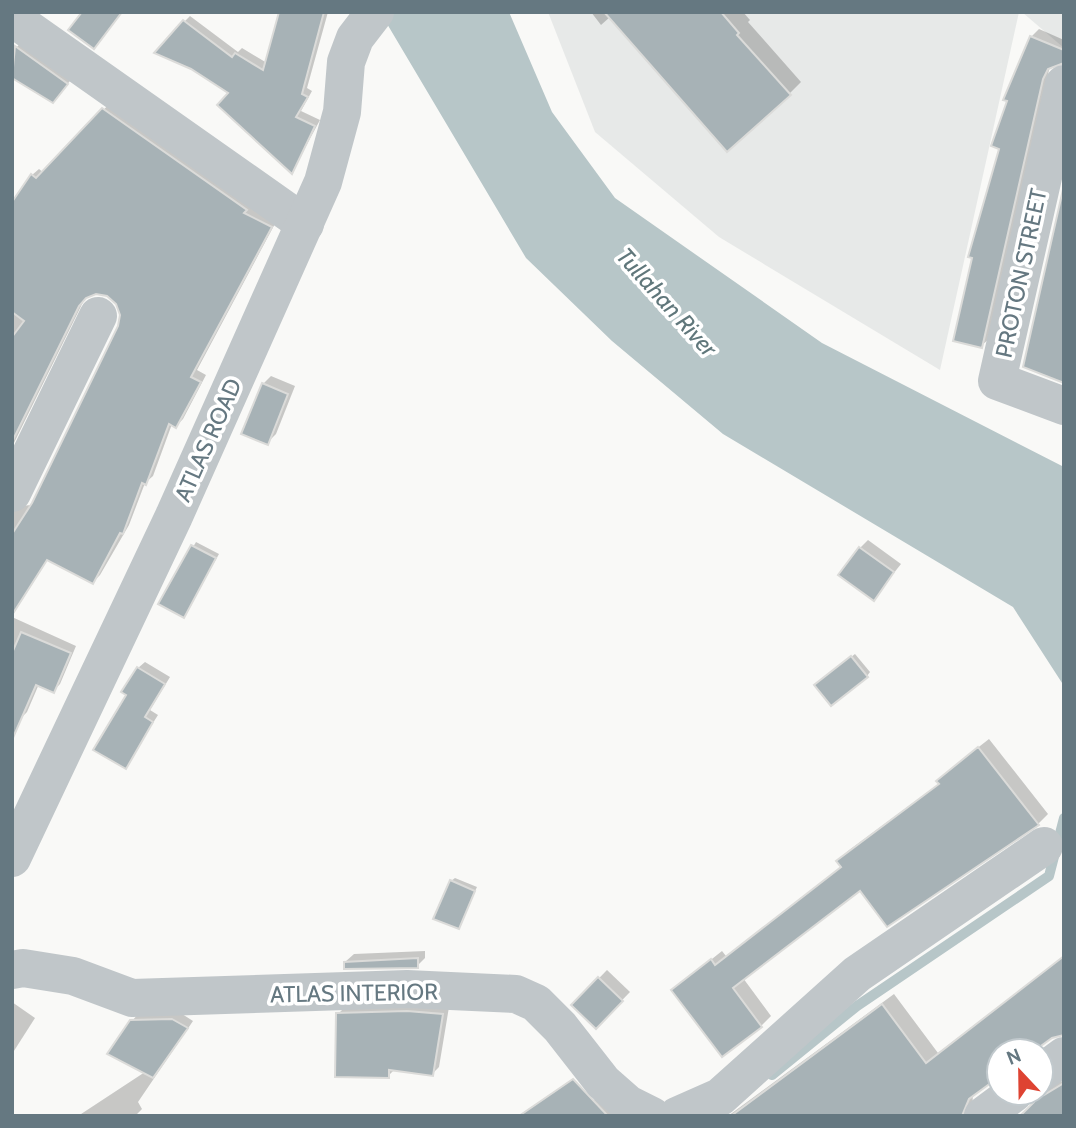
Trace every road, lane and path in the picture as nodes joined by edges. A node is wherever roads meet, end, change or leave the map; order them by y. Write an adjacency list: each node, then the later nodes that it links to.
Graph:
1 (375, 12): 5 (street, ATLAS ROAD)
2 (21, 24): 5 (street)
3 (1064, 84): 4 (street, PROTON STREET)
4 (1059, 124): 7 (street, PROTON STREET)
5 (305, 224): 10 (street, ATLAS ROAD)
6 (98, 316): 8 (street)
7 (1064, 406)
8 (12, 493)
9 (1044, 846): 13 (street)
10 (12, 859)
11 (12, 970): 12 (street, ATLAS INTERIOR)
12 (652, 1116)
13 (677, 1116)

